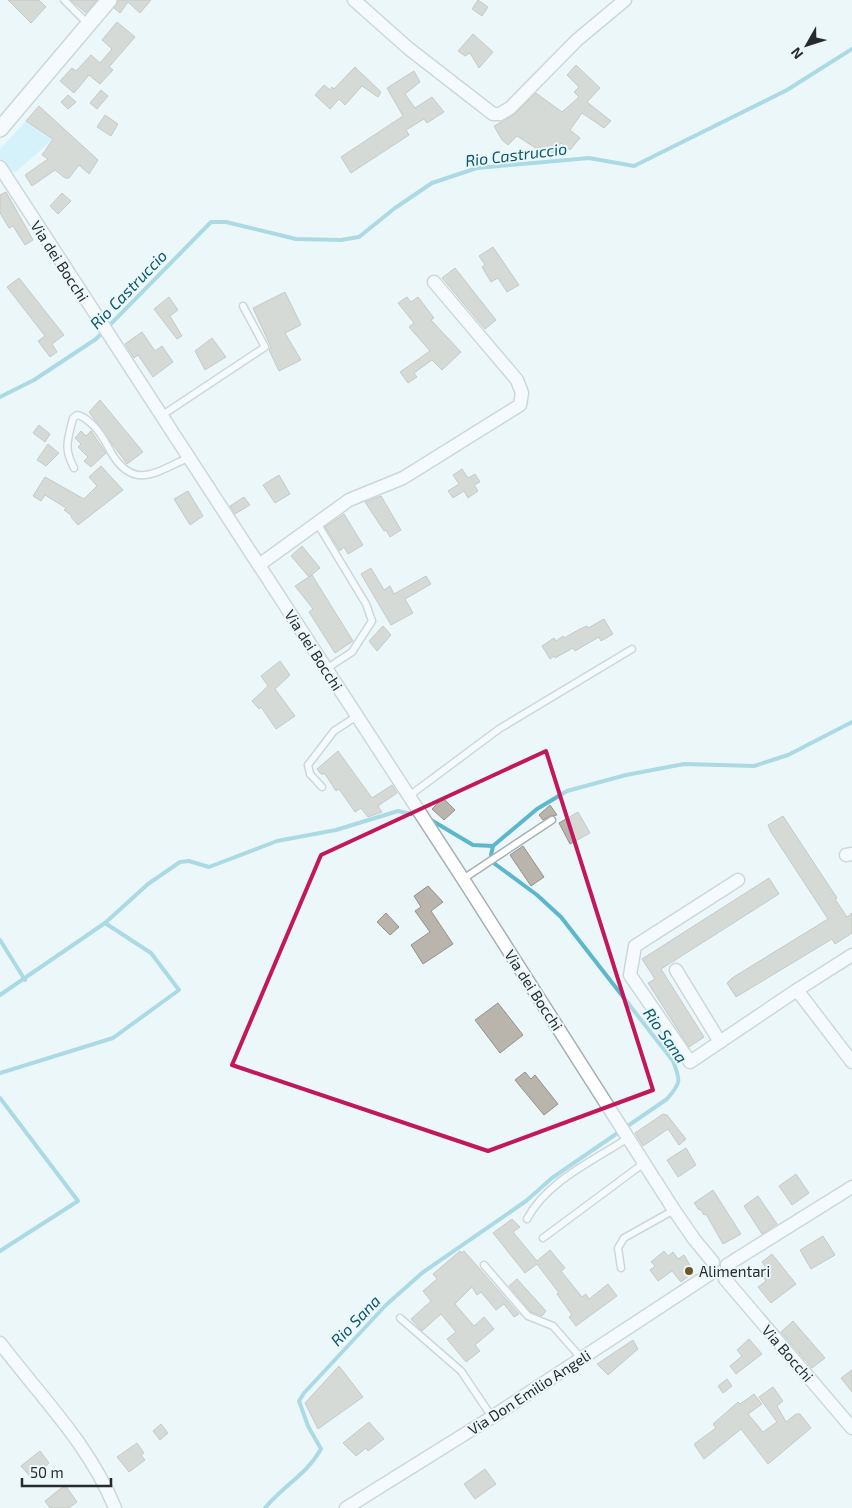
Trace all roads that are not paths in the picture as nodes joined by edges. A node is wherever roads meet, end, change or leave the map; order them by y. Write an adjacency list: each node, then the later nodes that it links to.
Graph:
1 (64, 0): 5 (lane)
2 (109, 0): 5 (street)
3 (354, 0): 4 (street)
4 (625, 0)
5 (88, 24): 6 (street)
6 (18, 106): 7 (street); 8 (street)
7 (0, 116)
8 (0, 129)
9 (0, 168): 12 (street, Via dei Bocchi)
10 (434, 282): 15 (street)
11 (244, 306): 12 (lane)
12 (161, 416): 13 (street, Via dei Bocchi)
13 (188, 458): 14 (lane); 16 (street, Via dei Bocchi)
14 (74, 468)
15 (317, 523): 16 (street); 18 (lane)
16 (259, 566): 18 (street, Via dei Bocchi)
17 (632, 649): 21 (lane)
18 (326, 669): 19 (street, Via dei Bocchi)
19 (357, 716): 20 (lane); 21 (street, Via dei Bocchi)
20 (322, 787)
21 (409, 796): 23 (street, Via dei Bocchi)
22 (552, 820): 23 (lane)
23 (463, 879): 30 (street, Via dei Bocchi)
24 (738, 880): 28 (street)
25 (852, 955): 27 (street)
26 (676, 970): 28 (street)
27 (797, 990): 28 (street); 29 (street)
28 (720, 1042)
29 (852, 1062)
30 (627, 1136): 31 (street); 34 (lane)
31 (644, 1163): 33 (street); 35 (lane)
32 (852, 1187): 37 (street)
33 (674, 1210): 38 (lane); 39 (street)
34 (527, 1220)
35 (543, 1238)
36 (484, 1265): 43 (lane)
37 (727, 1265): 39 (street); 40 (street)
38 (621, 1268)
39 (712, 1268): 40 (street); 43 (street, Via Don Emilio Angeli)
40 (725, 1278): 45 (street, Via Bocchi)
41 (400, 1318): 44 (lane)
42 (0, 1344): 46 (street)
43 (581, 1358): 44 (street, Via Don Emilio Angeli)
44 (492, 1417): 47 (street, Via Don Emilio Angeli)
45 (852, 1428)
46 (115, 1508)
47 (346, 1508)

